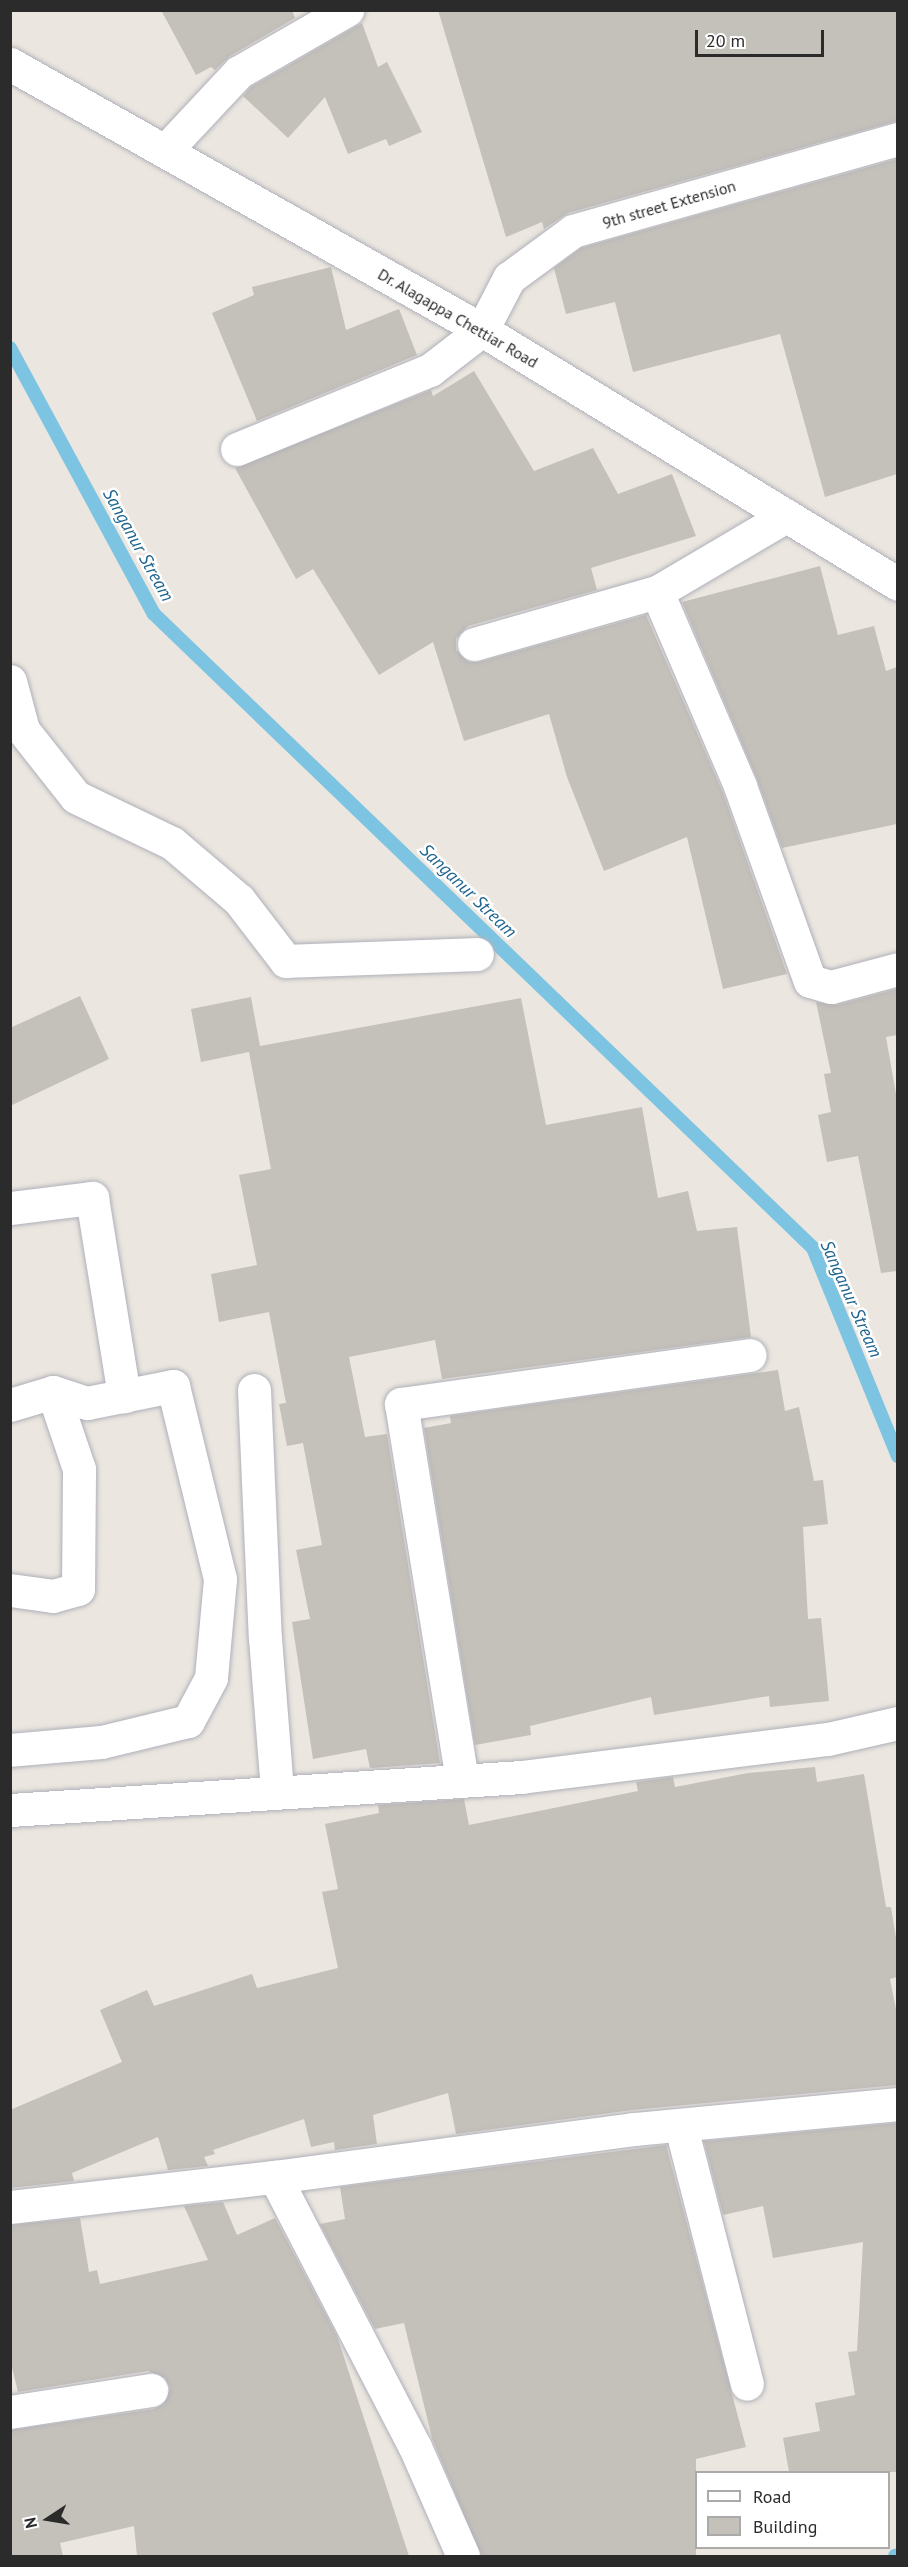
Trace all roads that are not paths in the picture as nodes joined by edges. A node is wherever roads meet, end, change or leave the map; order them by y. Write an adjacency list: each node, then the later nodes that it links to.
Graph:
1 (347, 10): 4 (street)
2 (10, 64): 4 (street, Dr. Alagappa Chettiar Road)
3 (897, 139): 5 (street, 9th street Extension)
4 (165, 151): 5 (street, Dr. Alagappa Chettiar Road)
5 (482, 330): 6 (street); 7 (street, Dr. Alagappa Chettiar Road)
6 (237, 449)
7 (786, 516): 8 (street, Dr. Alagappa Chettiar Road); 9 (street)
8 (897, 584)
9 (657, 592): 10 (street); 14 (street)
10 (474, 644)
11 (10, 681): 12 (street)
12 (16, 741): 13 (street)
13 (477, 954)
14 (897, 969)
15 (10, 1208): 19 (street)
16 (750, 1355): 24 (street)
17 (254, 1390): 25 (street)
18 (53, 1392): 19 (street); 20 (street); 21 (street)
19 (124, 1396): 23 (street)
20 (10, 1405)
21 (10, 1590)
22 (897, 1722): 24 (street)
23 (10, 1750)
24 (462, 1780): 25 (street)
25 (277, 1792): 26 (street)
26 (10, 1810)
27 (897, 2104): 28 (street)
28 (681, 2127): 29 (street); 31 (street)
29 (275, 2177): 30 (street); 34 (street)
30 (10, 2207)
31 (747, 2384)
32 (151, 2390): 33 (street)
33 (10, 2412)
34 (463, 2556)

